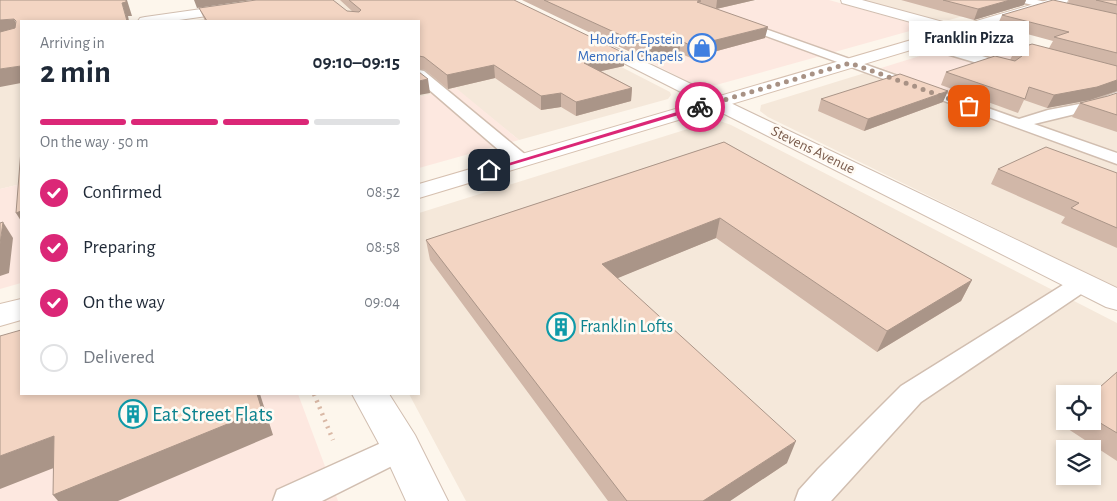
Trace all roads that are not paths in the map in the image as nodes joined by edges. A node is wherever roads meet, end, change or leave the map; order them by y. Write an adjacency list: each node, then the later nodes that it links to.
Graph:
1 (292, 0): 9 (street)
2 (847, 0): 11 (street)
3 (1024, 0): 6 (lane)
4 (1062, 0): 6 (street)
5 (1082, 2): 7 (lane)
6 (1046, 5): 10 (lane); 11 (street)
7 (1117, 10)
8 (725, 17): 14 (lane)
9 (152, 20)
10 (1117, 21)
11 (958, 31): 13 (street); 16 (street)
12 (574, 33): 19 (street, Stevens Avenue)
13 (920, 42): 14 (street); 15 (lane)
14 (850, 63): 19 (street); 20 (lane)
15 (1008, 68)
16 (1117, 74)
17 (420, 75): 22 (lane)
18 (1117, 96): 20 (lane)
19 (714, 102): 22 (street); 24 (street, Stevens Avenue)
20 (1020, 124): 21 (lane)
21 (1117, 159)
22 (521, 160): 23 (street)
23 (420, 191)
24 (1082, 283): 25 (street, Stevens Avenue); 32 (lane)
25 (1117, 300)
26 (20, 309): 27 (street)
27 (0, 315)
28 (371, 395): 29 (street)
29 (401, 447): 30 (lane); 31 (street)
30 (289, 501)
31 (427, 501)
32 (811, 501)

